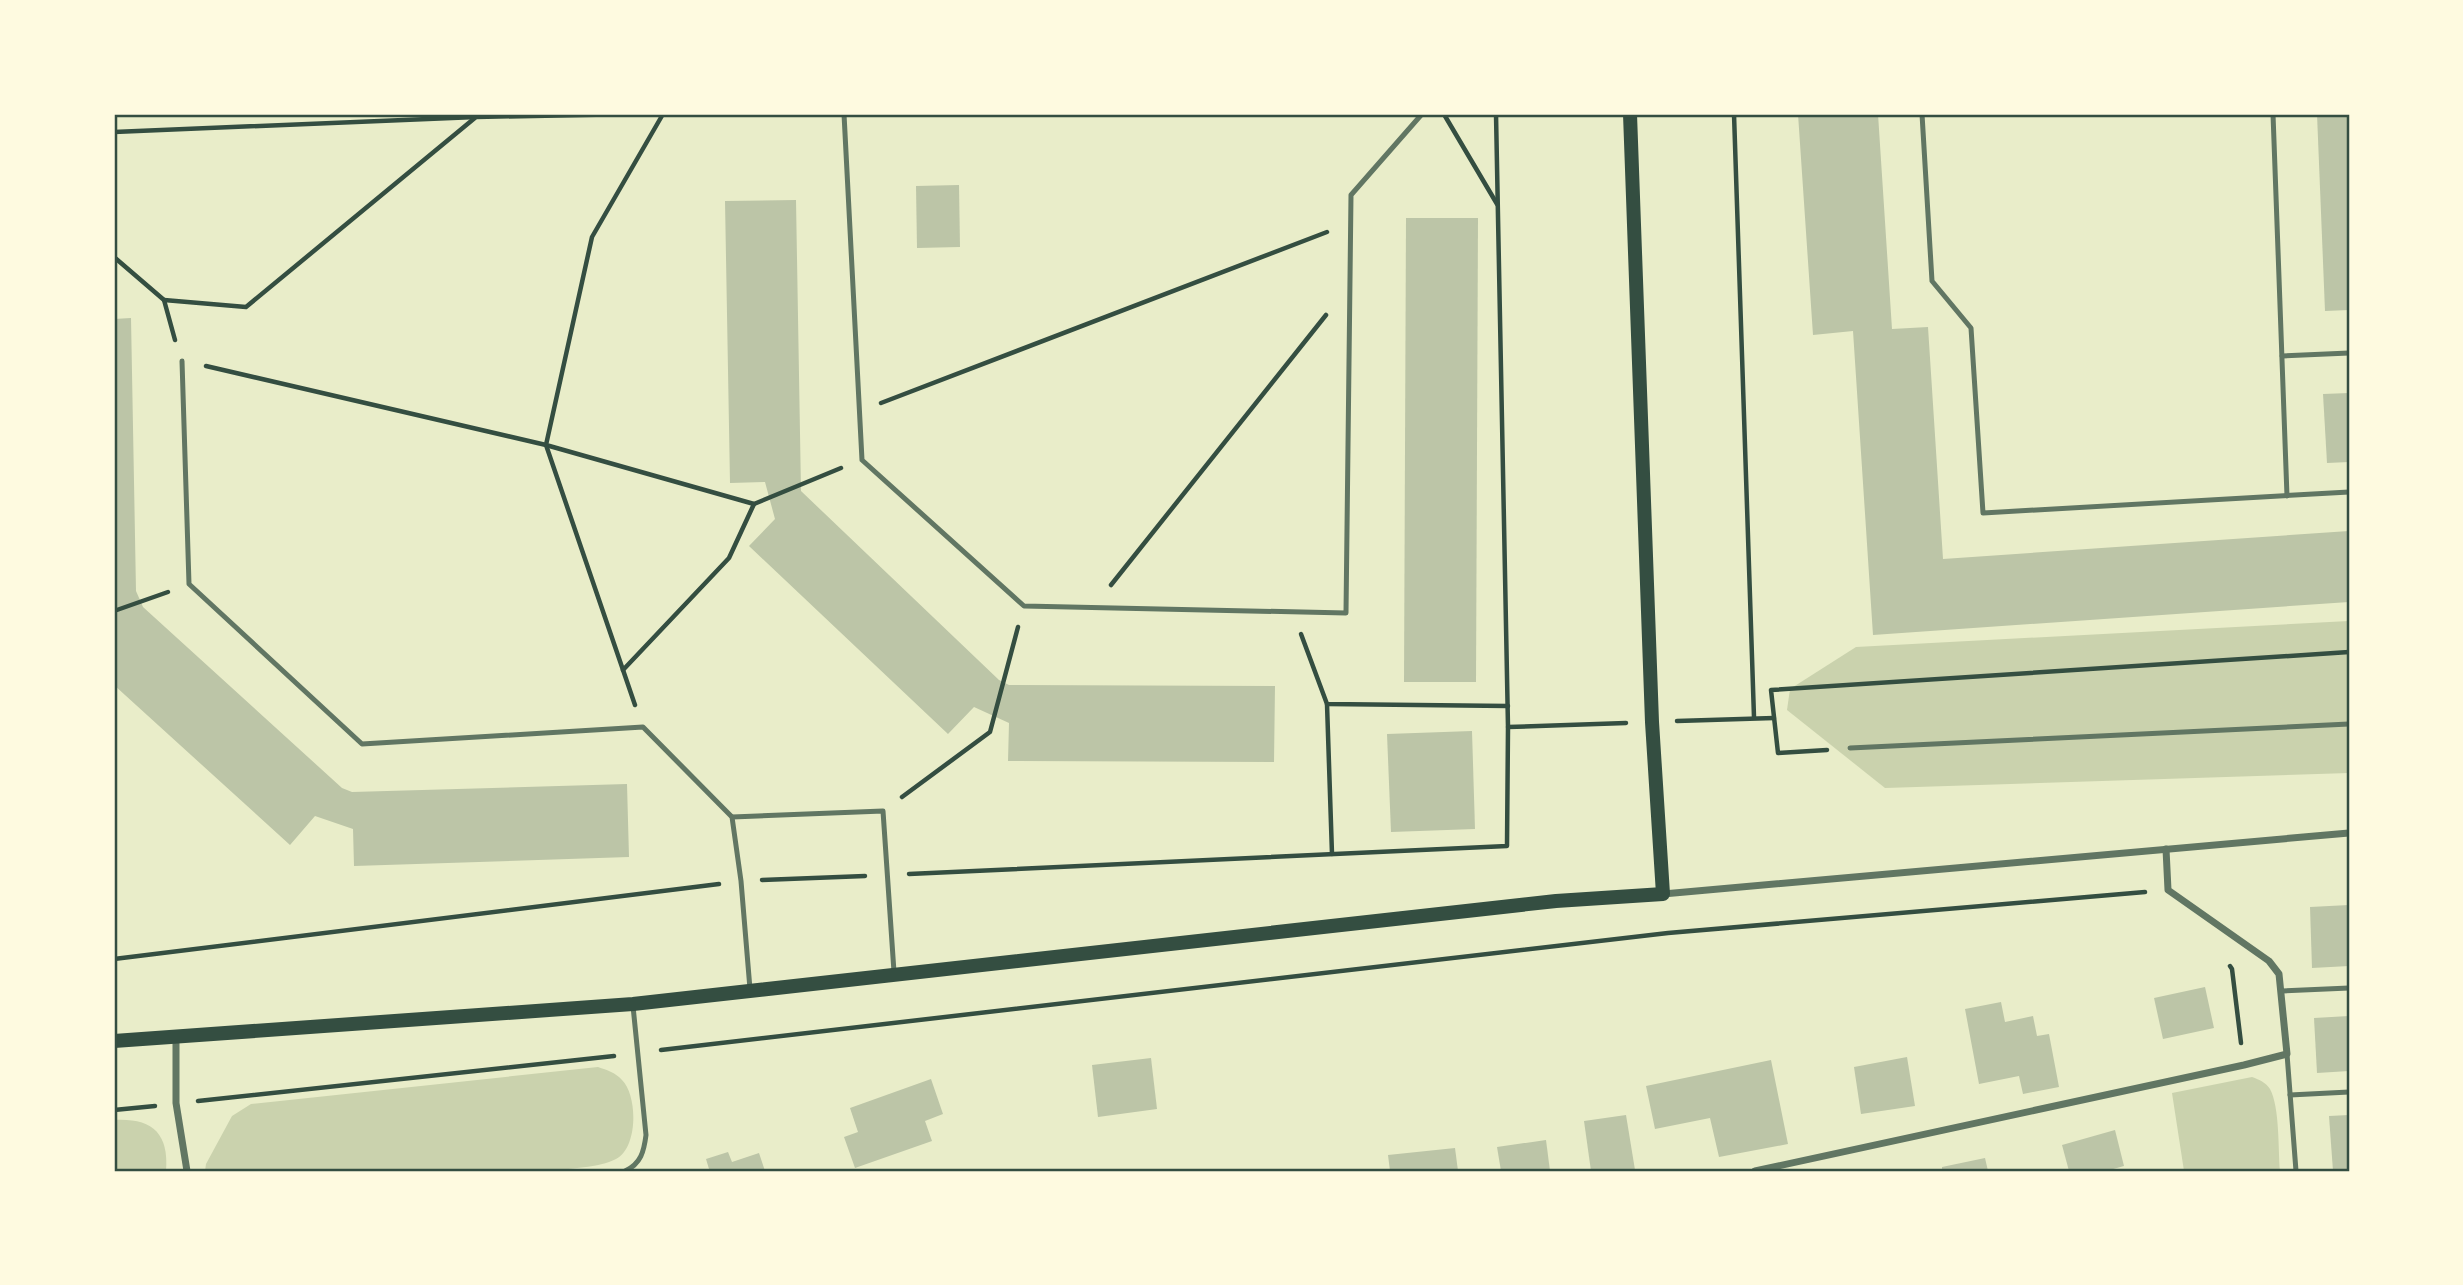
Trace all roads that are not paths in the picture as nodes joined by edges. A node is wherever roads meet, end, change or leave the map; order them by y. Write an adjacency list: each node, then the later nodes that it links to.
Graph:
1 (844, 114): 2 (lane)
2 (1422, 114)
3 (1630, 114): 16 (main road)
4 (1922, 114): 10 (lane)
5 (2273, 114): 7 (lane)
6 (2349, 353): 7 (lane)
7 (2282, 356): 10 (lane)
8 (182, 361): 13 (lane)
9 (2349, 492): 10 (lane)
10 (2287, 496)
11 (2349, 724): 12 (lane)
12 (1850, 748)
13 (732, 817): 17 (lane); 20 (lane)
14 (2349, 833): 15 (street)
15 (2166, 849): 16 (street); 19 (street)
16 (1663, 894): 17 (main road)
17 (894, 976): 20 (main road)
18 (2349, 988): 19 (lane)
19 (2282, 991): 24 (street)
20 (750, 992): 21 (main road)
21 (633, 1004): 22 (main road); 28 (lane)
22 (176, 1036): 23 (main road); 27 (street)
23 (114, 1039)
24 (2287, 1054): 26 (lane); 29 (street)
25 (2349, 1092): 26 (lane)
26 (2290, 1095): 30 (lane)
27 (187, 1171)
28 (625, 1171)
29 (1755, 1171)
30 (2297, 1171)

